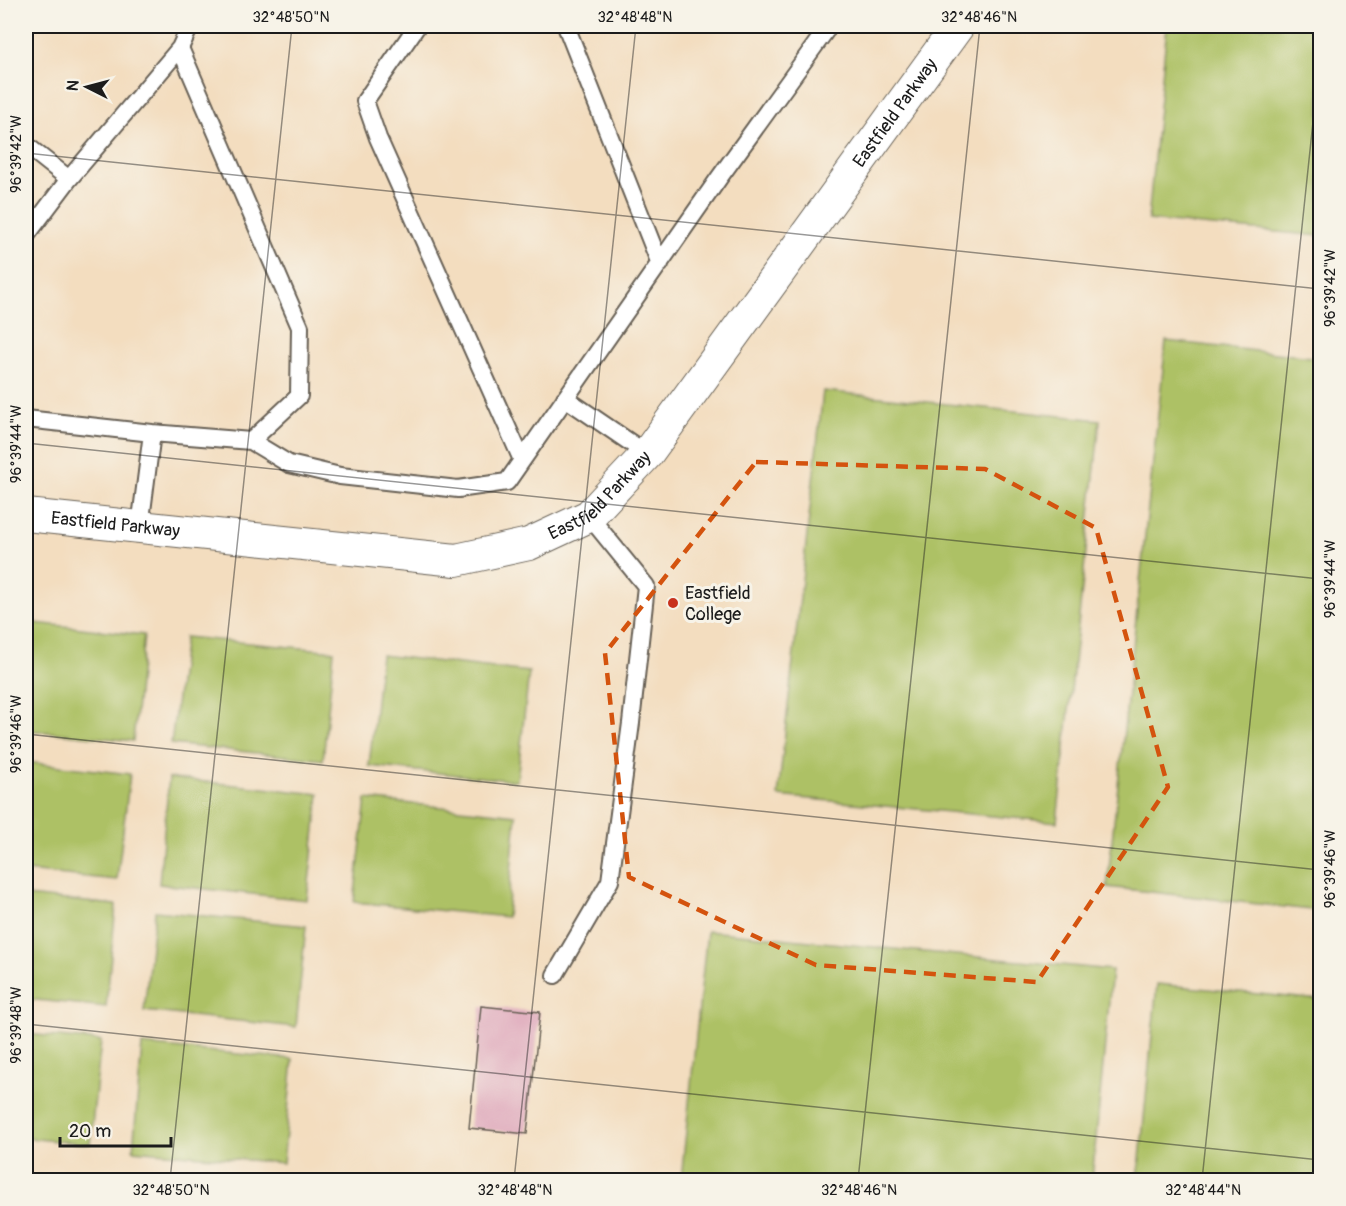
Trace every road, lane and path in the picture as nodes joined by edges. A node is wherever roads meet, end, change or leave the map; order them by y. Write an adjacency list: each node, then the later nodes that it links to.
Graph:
1 (190, 26): 6 (lane)
2 (417, 26): 16 (lane)
3 (566, 26): 10 (lane)
4 (829, 26): 10 (lane)
5 (953, 27): 15 (street, Eastfield Parkway)
6 (180, 48): 8 (lane); 14 (lane)
7 (26, 145): 8 (lane)
8 (69, 179): 9 (lane)
9 (26, 236)
10 (660, 264): 11 (lane)
11 (565, 398): 15 (lane); 16 (lane)
12 (26, 419): 13 (lane)
13 (152, 433): 14 (lane); 19 (lane)
14 (251, 441): 16 (lane)
15 (647, 454): 18 (street, Eastfield Parkway)
16 (522, 460)
17 (26, 515): 19 (street, Eastfield Parkway)
18 (589, 516): 19 (street, Eastfield Parkway); 20 (lane)
19 (140, 527)
20 (555, 975)

